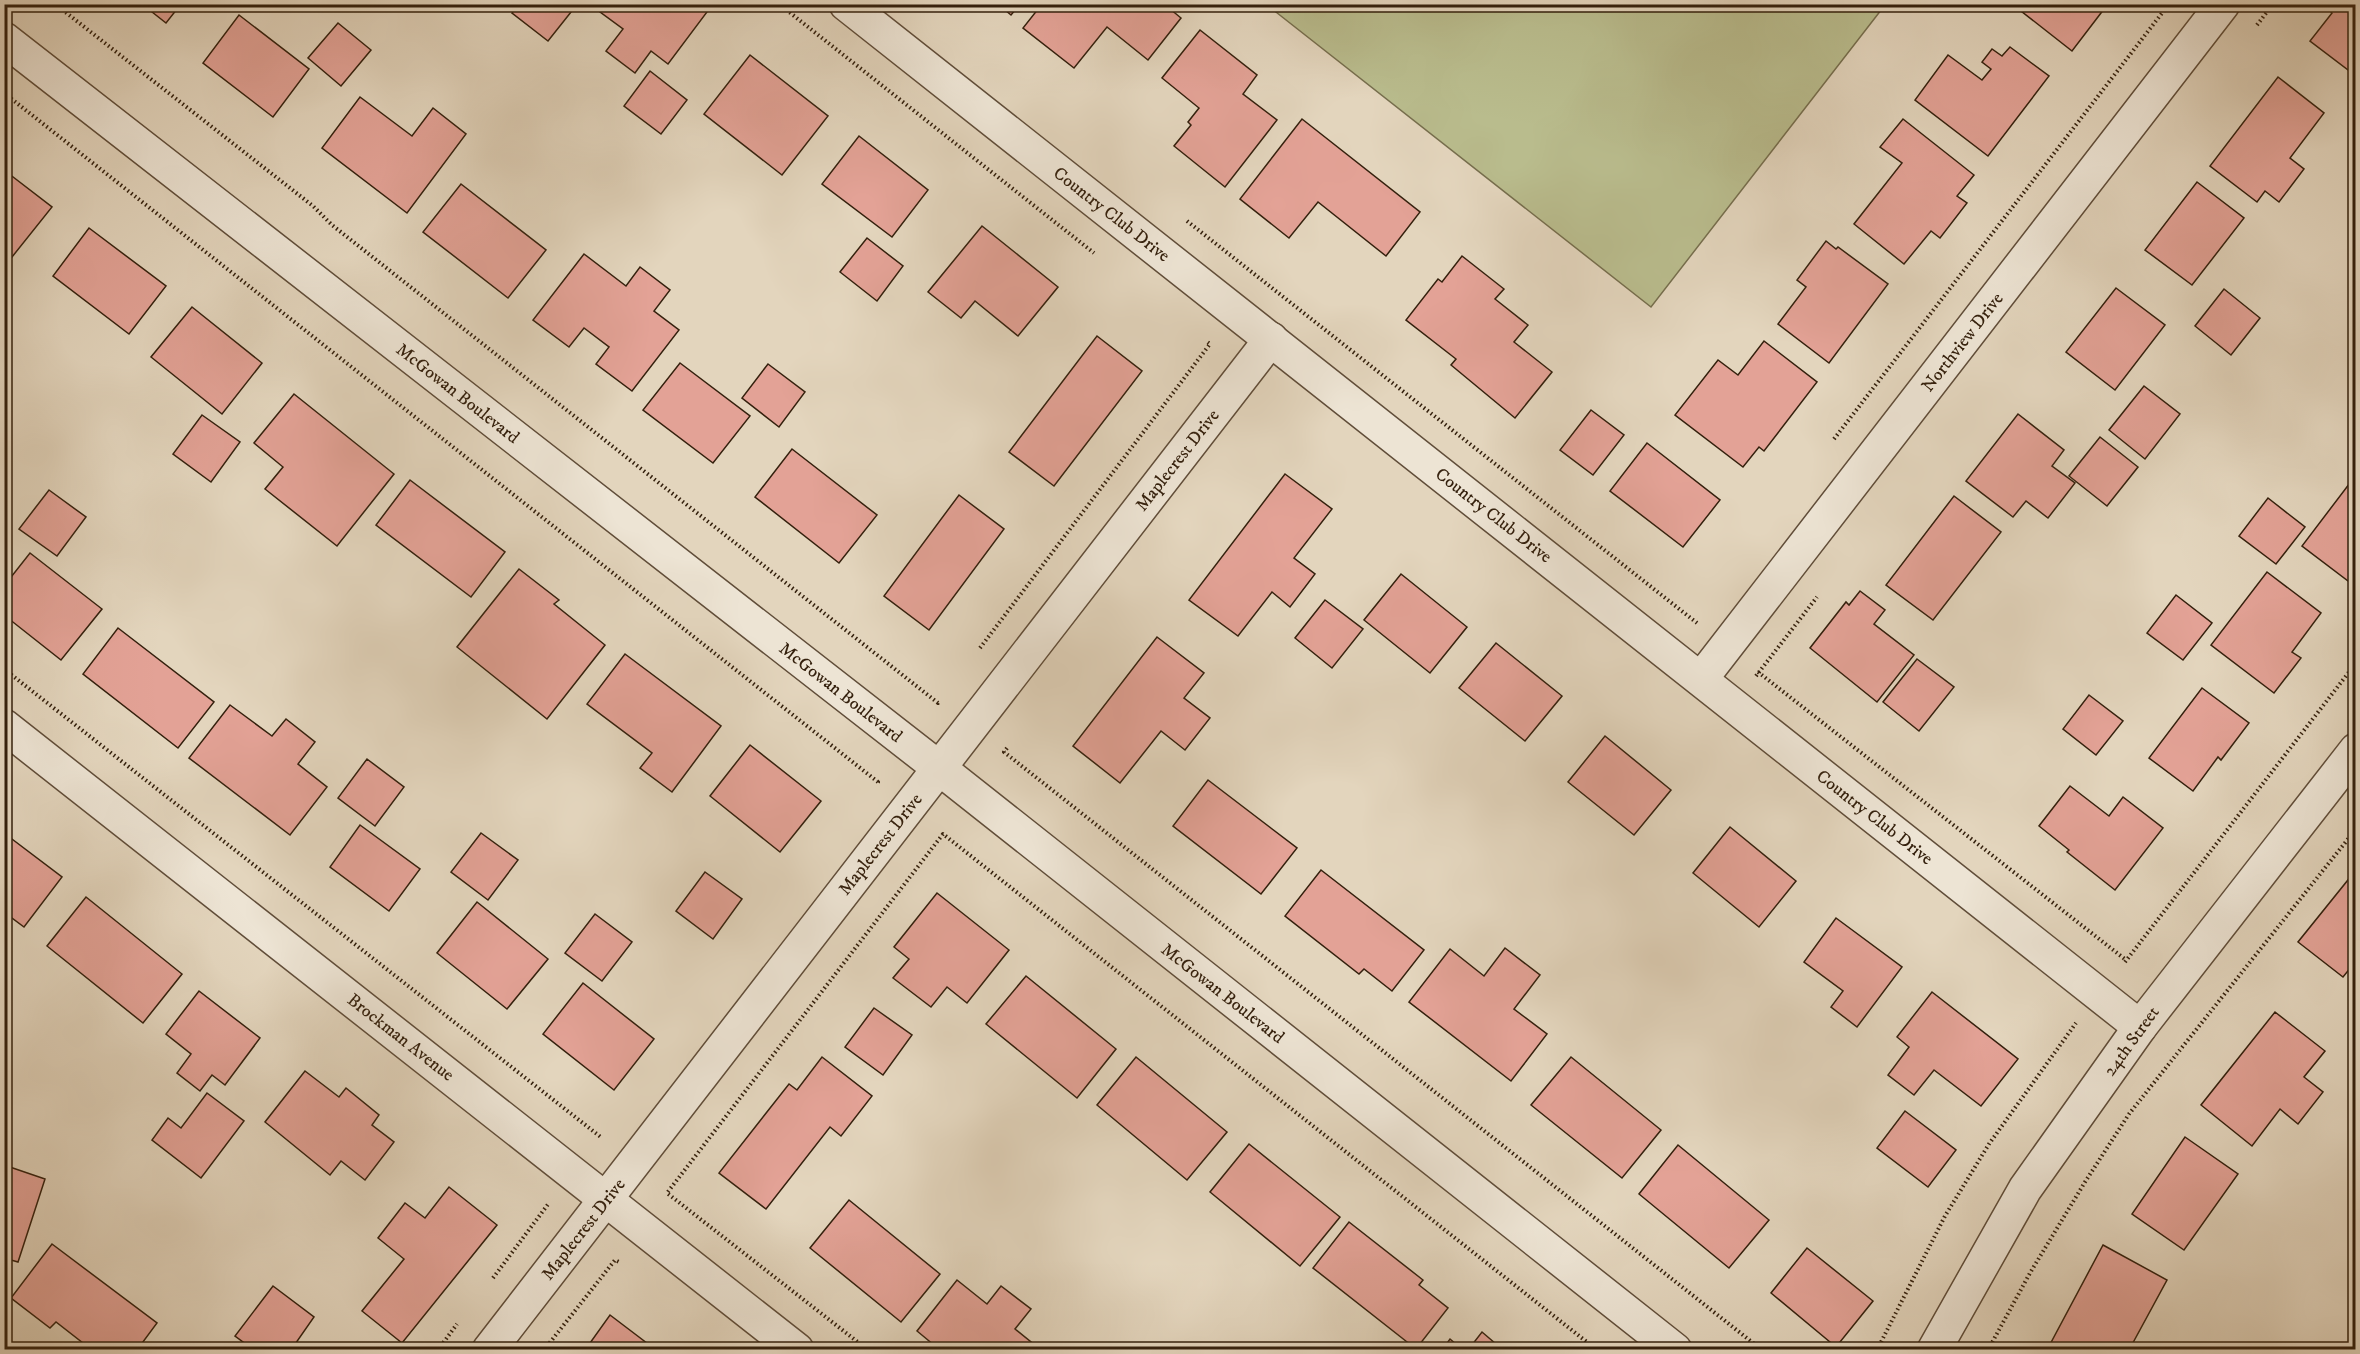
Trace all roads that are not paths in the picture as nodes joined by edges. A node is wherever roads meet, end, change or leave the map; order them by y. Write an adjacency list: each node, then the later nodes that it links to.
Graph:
1 (846, 4): 4 (street, Country Club Drive)
2 (2223, 4): 5 (street, Northview Drive)
3 (4, 39): 8 (street, McGowan Boulevard)
4 (1271, 339): 5 (street, Country Club Drive); 8 (street, Maplecrest Drive)
5 (1701, 679): 9 (street, Country Club Drive)
6 (4, 726): 10 (street, Brockman Avenue)
7 (2355, 750): 9 (street, 24th Street)
8 (939, 768): 10 (street, Maplecrest Drive); 13 (street, McGowan Boulevard)
9 (2140, 1027): 14 (street, 24th Street)
10 (606, 1198): 11 (street, Maplecrest Drive); 12 (street, Brockman Avenue)
11 (489, 1350)
12 (797, 1350)
13 (1675, 1350)
14 (1934, 1350)

